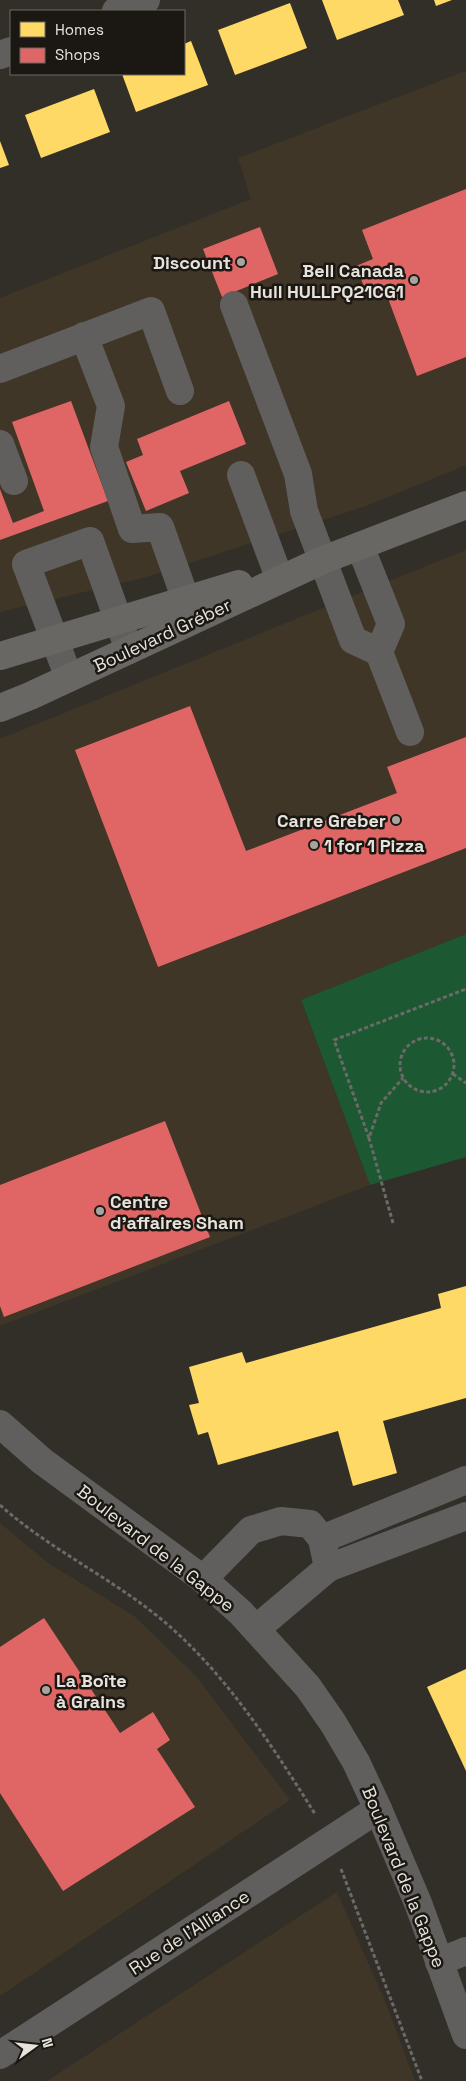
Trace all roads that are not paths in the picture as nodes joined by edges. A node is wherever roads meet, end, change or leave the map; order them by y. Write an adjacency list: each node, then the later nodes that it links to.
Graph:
1 (146, 0): 2 (street)
2 (119, 10)
3 (234, 305): 12 (street)
4 (84, 336): 5 (street); 6 (street); 14 (street)
5 (0, 368)
6 (180, 391)
7 (0, 444): 9 (street)
8 (242, 475): 13 (street)
9 (14, 481)
10 (466, 505): 11 (main road, Boulevard Gréber)
11 (360, 546): 12 (main road, Boulevard Gréber); 18 (street)
12 (323, 560): 13 (main road, Boulevard Gréber); 18 (street)
13 (279, 577): 14 (main road, Boulevard Gréber)
14 (190, 610): 15 (main road, Boulevard Gréber); 17 (main road, Boulevard Gréber)
15 (118, 620): 16 (main road, Boulevard Gréber); 16 (street); 17 (street)
16 (54, 640): 19 (main road, Boulevard Gréber); 20 (street)
17 (129, 650): 20 (main road, Boulevard Gréber)
18 (379, 652): 22 (street)
19 (0, 656)
20 (69, 678): 21 (main road, Boulevard Gréber)
21 (0, 708)
22 (410, 732)
23 (0, 1424): 28 (street, Boulevard de la Gappe)
24 (455, 1485): 26 (street)
25 (466, 1516): 27 (street)
26 (322, 1539): 27 (street); 28 (street)
27 (328, 1568): 29 (street)
28 (203, 1579): 29 (street, Boulevard de la Gappe)
29 (256, 1629): 30 (street, Boulevard de la Gappe)
30 (378, 1810): 32 (street, Boulevard de la Gappe); 34 (street, Rue de l'Alliance)
31 (466, 1951): 32 (street)
32 (439, 1962): 33 (street, Boulevard de la Gappe)
33 (466, 2035)
34 (0, 2055)

